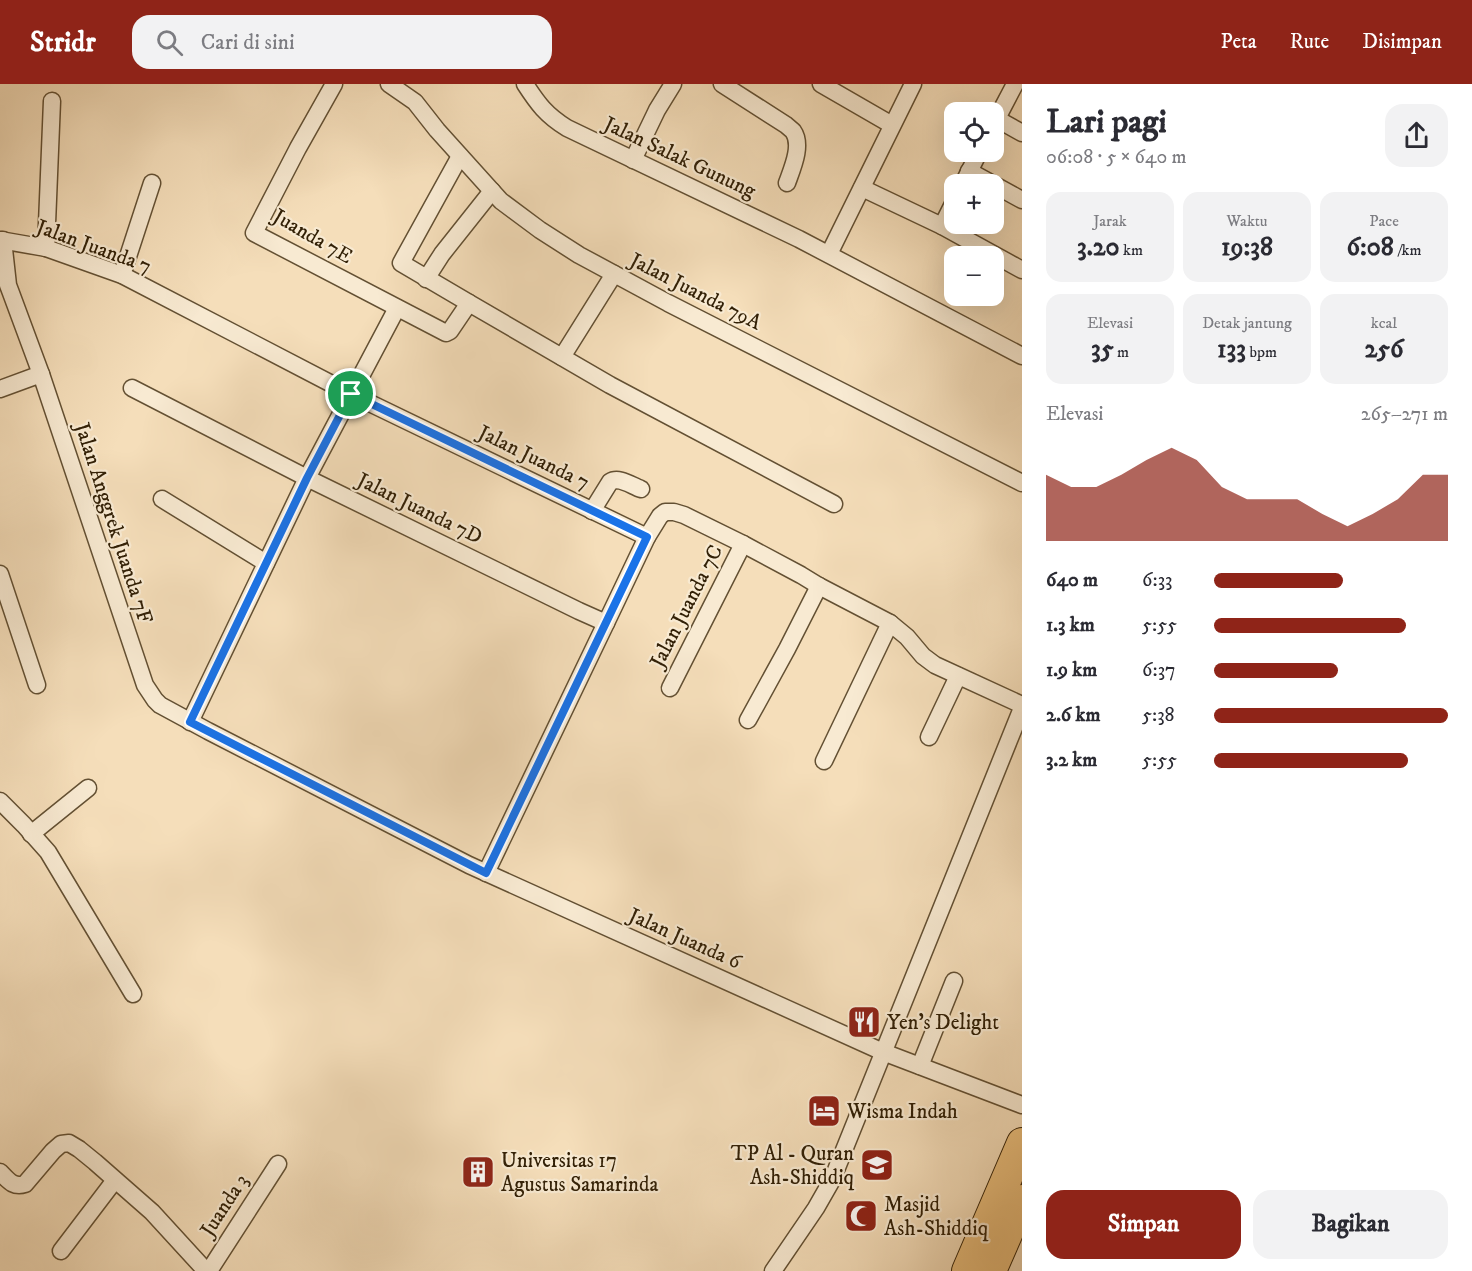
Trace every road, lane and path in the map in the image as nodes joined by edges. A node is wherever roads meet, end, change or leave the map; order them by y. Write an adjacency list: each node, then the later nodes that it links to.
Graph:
1 (334, 84): 32 (street, Juanda 7E)
2 (389, 84): 14 (street, Jalan Juanda 79A)
3 (525, 84): 15 (street, Jalan Salak Gunung)
4 (673, 84): 15 (street)
5 (722, 84): 17 (street)
6 (821, 84): 11 (street)
7 (913, 84): 11 (street)
8 (1016, 84): 10 (street)
9 (52, 101): 25 (street)
10 (1004, 106)
11 (892, 125): 18 (street)
12 (1004, 126): 13 (street)
13 (1022, 133)
14 (460, 156): 19 (street, Jalan Juanda 79A); 30 (street)
15 (633, 160): 26 (street, Jalan Salak Gunung)
16 (152, 183): 29 (street)
17 (786, 183)
18 (862, 188): 23 (street); 26 (street)
19 (492, 191): 28 (street, Jalan Juanda 79A); 30 (street)
20 (1004, 193): 21 (street)
21 (1022, 200)
22 (944, 222): 23 (street)
23 (942, 226): 27 (street)
24 (2, 240): 25 (street, Jalan Juanda 7); 35 (street, Jalan Anggrek Juanda 7F)
25 (46, 248): 29 (street, Jalan Juanda 7)
26 (829, 254): 33 (street, Jalan Salak Gunung)
27 (1022, 270)
28 (614, 274): 34 (street); 40 (street, Jalan Juanda 79A)
29 (122, 275): 38 (street, Jalan Juanda 7)
30 (426, 279): 31 (street)
31 (468, 303): 32 (street); 34 (street)
32 (397, 308): 38 (street)
33 (1022, 356)
34 (562, 357): 43 (street)
35 (41, 374): 37 (street); 54 (street, Jalan Anggrek Juanda 7F)
36 (132, 388): 39 (street, Jalan Juanda 7D)
37 (0, 389)
38 (351, 394): 39 (street); 44 (street, Jalan Juanda 7)
39 (307, 478): 47 (street); 50 (street, Jalan Juanda 7D)
40 (1022, 483)
41 (641, 489): 44 (street)
42 (162, 499): 47 (street)
43 (834, 504)
44 (592, 511): 45 (street, Jalan Juanda 7)
45 (647, 537): 46 (street); 50 (street)
46 (743, 544): 49 (street); 55 (street, Jalan Juanda 7C)
47 (266, 562): 58 (street)
48 (0, 574): 53 (street)
49 (819, 586): 51 (street); 57 (street)
50 (606, 623): 64 (street)
51 (890, 623): 52 (street); 60 (street)
52 (958, 676): 56 (street); 59 (street)
53 (38, 685)
54 (145, 685): 58 (street, Jalan Juanda 6)
55 (670, 688)
56 (1022, 706): 67 (street)
57 (748, 720)
58 (190, 722): 64 (street, Jalan Juanda 6)
59 (929, 737)
60 (824, 761)
61 (88, 788): 63 (street)
62 (0, 801): 63 (street)
63 (31, 834): 66 (street)
64 (486, 873): 67 (street, Jalan Juanda 6)
65 (954, 981): 68 (street)
66 (133, 994)
67 (883, 1052): 68 (street, Jalan Juanda 6); 77 (street)
68 (920, 1066): 69 (street, Jalan Juanda 6)
69 (1022, 1105)
70 (1022, 1143): 78 (highway)
71 (278, 1164): 76 (street, Juanda 3)
72 (0, 1172): 73 (street)
73 (115, 1180): 75 (street); 76 (street)
74 (1022, 1200): 79 (highway)
75 (61, 1251)
76 (208, 1271)
77 (773, 1271)
78 (967, 1271)
79 (991, 1271)

